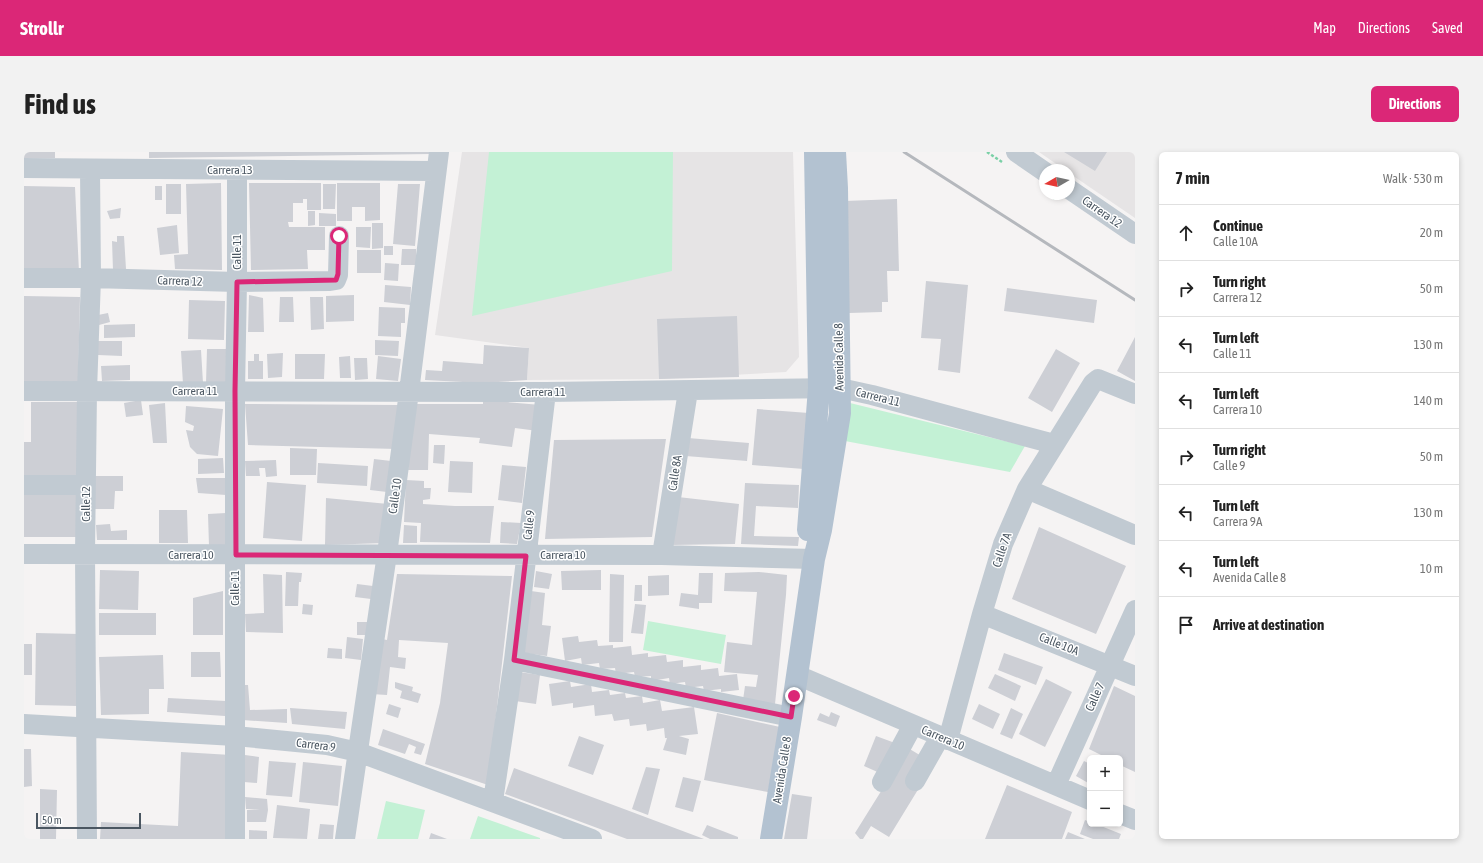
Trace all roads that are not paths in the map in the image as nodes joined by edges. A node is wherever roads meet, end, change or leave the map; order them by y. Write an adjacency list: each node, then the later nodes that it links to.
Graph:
1 (815, 152): 15 (main road, Avenida Calle 8)
2 (836, 152): 15 (main road, Avenida Calle 8)
3 (1016, 152): 6 (street)
4 (437, 161): 8 (street, Carrera 13); 20 (street, Calle 10)
5 (24, 168): 7 (street, Carrera 13)
6 (1039, 168)
7 (90, 169): 8 (street, Carrera 13); 13 (street, Calle 12)
8 (237, 170): 14 (street, Calle 11)
9 (1075, 193): 10 (street, Carrera 12)
10 (1135, 234)
11 (339, 236): 14 (street, Carrera 12)
12 (24, 278): 13 (street, Carrera 12)
13 (91, 278): 14 (street, Carrera 12); 17 (street, Calle 12)
14 (237, 282): 18 (street, Calle 11)
15 (829, 388): 19 (street, Carrera 11); 23 (street, Carrera 11); 34 (main road, Avenida Calle 8)
16 (24, 391): 17 (street, Carrera 11)
17 (87, 391): 18 (street, Carrera 11); 25 (street, Calle 12)
18 (235, 391): 20 (street, Carrera 11); 31 (street, Calle 11)
19 (688, 391): 21 (street, Carrera 11); 32 (street, Calle 8A)
20 (409, 392): 21 (street, Carrera 11); 30 (street, Calle 10)
21 (546, 392): 33 (street, Calle 9)
22 (1135, 394): 23 (street, Calle 7A)
23 (1054, 444): 26 (street, Calle 7A)
24 (24, 485): 25 (street)
25 (86, 485): 29 (street, Calle 12)
26 (1027, 489): 27 (street); 36 (street, Calle 7A)
27 (1135, 535)
28 (24, 554): 29 (street, Carrera 10)
29 (85, 554): 31 (street, Carrera 10); 44 (street, Calle 12)
30 (387, 554): 31 (street, Carrera 10); 33 (street, Carrera 10); 47 (street, Calle 10)
31 (236, 555): 45 (street, Calle 11)
32 (662, 555): 33 (street, Carrera 10); 34 (street, Carrera 10)
33 (526, 556): 37 (street, Calle 9)
34 (814, 559): 39 (main road, Avenida Calle 8)
35 (1135, 610): 38 (street, Calle 7)
36 (982, 614): 38 (street, Calle 10A); 46 (street, Calle 7A)
37 (514, 660): 41 (street); 52 (street, Calle 9)
38 (1110, 665): 40 (street, Calle 10A); 50 (street, Calle 7)
39 (797, 675): 41 (main road, Avenida Calle 8); 43 (street, Carrera 10)
40 (1135, 676)
41 (791, 717): 59 (main road, Avenida Calle 8)
42 (24, 724): 44 (street, Carrera 9)
43 (913, 725): 46 (street, Carrera 10); 49 (street)
44 (86, 728): 45 (street, Carrera 9); 55 (street, Calle 12)
45 (235, 736): 47 (street, Carrera 9); 56 (street, Calle 11)
46 (944, 738): 48 (street, Calle 7A); 50 (street, Carrera 10)
47 (358, 752): 52 (street, Carrera 9); 57 (street, Calle 10)
48 (915, 781)
49 (882, 782)
50 (1056, 785): 51 (street, Carrera 10)
51 (1087, 799)
52 (493, 801): 58 (street, Carrera 9)
53 (1123, 815): 54 (street)
54 (1135, 820)
55 (88, 839)
56 (235, 839)
57 (345, 839)
58 (592, 839)
59 (771, 839)

